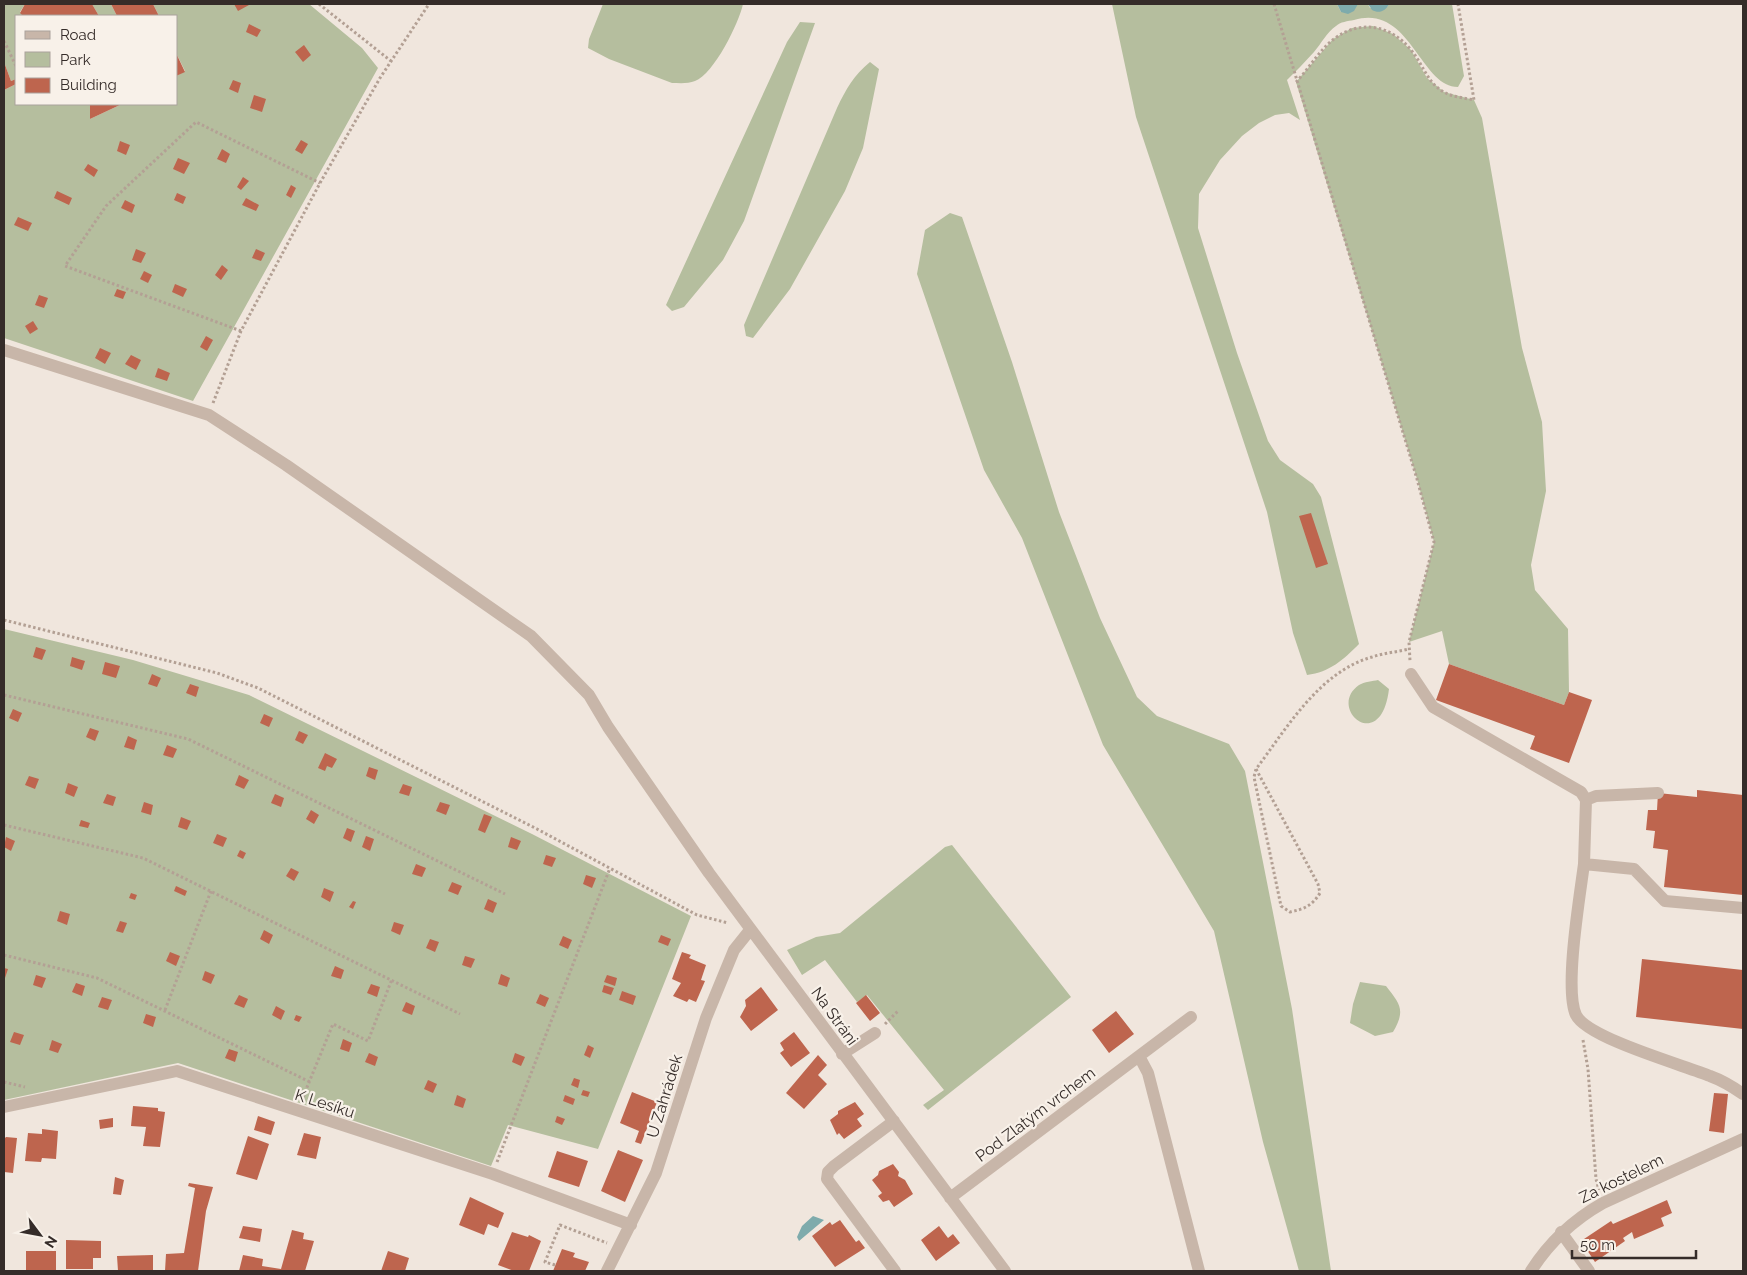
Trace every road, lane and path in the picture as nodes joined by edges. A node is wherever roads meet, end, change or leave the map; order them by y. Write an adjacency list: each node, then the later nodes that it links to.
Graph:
1 (319, 4): 6 (path)
2 (429, 4): 6 (path)
3 (1274, 4): 8 (path)
4 (1458, 4): 8 (path)
5 (4, 41): 7 (path)
6 (391, 60): 9 (path)
7 (15, 64)
8 (1296, 82): 14 (path)
9 (320, 183): 10 (path); 10 (path)
10 (241, 331): 12 (path)
11 (4, 350): 12 (street, Na Stráni)
12 (209, 415): 26 (street, Na Stráni)
13 (4, 620): 22 (path)
14 (1409, 649): 15 (path); 17 (path)
15 (1412, 674): 19 (street)
16 (4, 695): 24 (path)
17 (1256, 769): 17 (path)
18 (1658, 793): 19 (street)
19 (1586, 800): 21 (street)
20 (4, 825): 23 (path)
21 (1584, 864): 25 (street); 33 (street)
22 (610, 868): 26 (path); 45 (path)
23 (211, 891): 28 (path); 29 (path)
24 (505, 894)
25 (1743, 908)
26 (747, 926): 35 (street, Na Stráni); 48 (street, U Zahrádek)
27 (4, 954): 29 (path)
28 (392, 979): 31 (path); 38 (path)
29 (165, 1010): 38 (path)
30 (899, 1010): 34 (path)
31 (460, 1014)
32 (1191, 1017): 36 (street, Pod Zlatým vrchem)
33 (1580, 1021): 40 (street); 47 (path)
34 (876, 1032): 35 (street)
35 (842, 1054): 43 (street, Na Stráni)
36 (1139, 1056): 46 (street, Pod Zlatým vrchem); 55 (street)
37 (4, 1082): 39 (path)
38 (310, 1082): 42 (path)
39 (27, 1088)
40 (1743, 1094)
41 (4, 1107): 42 (street, K Lesíku)
42 (299, 1112): 45 (street, K Lesíku)
43 (894, 1121): 46 (street, Na Stráni); 53 (street)
44 (1743, 1139): 47 (street, Za kostelem)
45 (492, 1174): 48 (street, K Lesíku)
46 (950, 1198): 54 (street, Na Stráni)
47 (1603, 1202): 49 (street, Za kostelem)
48 (631, 1225): 50 (street, U Zahrádek)
49 (1561, 1232): 56 (street, Za kostelem); 57 (street)
50 (619, 1248): 51 (path); 52 (street, U Zahrádek)
51 (555, 1266)
52 (607, 1271)
53 (895, 1271)
54 (1005, 1271)
55 (1199, 1271)
56 (1531, 1271)
57 (1589, 1271)

